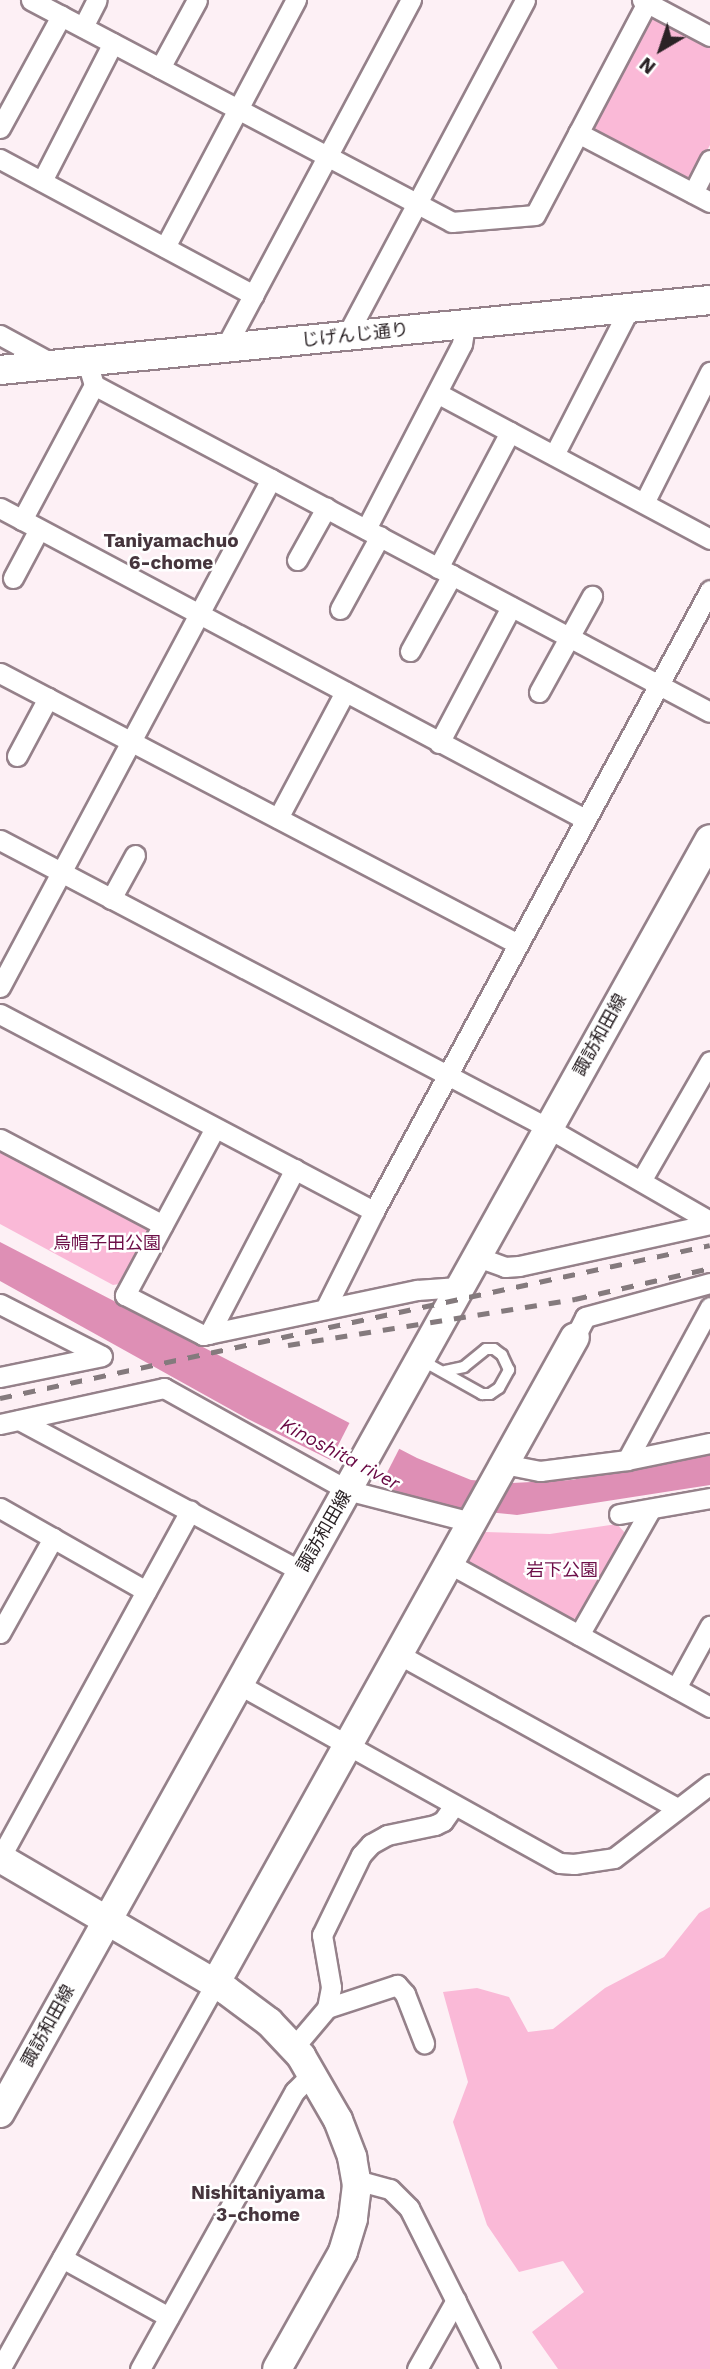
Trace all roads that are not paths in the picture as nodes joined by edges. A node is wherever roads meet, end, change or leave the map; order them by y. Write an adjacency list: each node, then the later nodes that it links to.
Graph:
1 (31, 0): 8 (street)
2 (97, 0): 9 (street)
3 (197, 0): 12 (street)
4 (296, 0): 13 (street)
5 (411, 0): 16 (street)
6 (524, 0): 21 (street)
7 (644, 1): 10 (street); 15 (street)
8 (61, 16): 9 (street); 14 (street)
9 (83, 27): 11 (street)
10 (710, 36)
11 (113, 43): 12 (street); 19 (street)
12 (160, 68): 13 (street)
13 (237, 109): 16 (street); 22 (street)
14 (0, 128)
15 (578, 133): 20 (street); 21 (street)
16 (327, 156): 21 (street); 23 (street)
17 (0, 159): 19 (street)
18 (710, 160): 20 (street)
19 (42, 181): 22 (street)
20 (701, 198)
21 (415, 202): 28 (street)
22 (165, 247): 23 (street)
23 (254, 295): 29 (street)
24 (710, 300): 25 (street, じげんじ通り)
25 (630, 307): 26 (street, じげんじ通り); 36 (street)
26 (466, 324): 28 (street, じげんじ通り); 34 (street)
27 (0, 335): 30 (street)
28 (347, 335): 29 (street, じげんじ通り)
29 (225, 348): 33 (street, じげんじ通り)
30 (56, 365): 31 (street, じげんじ通り); 33 (street, じげんじ通り)
31 (0, 370)
32 (710, 372): 38 (street)
33 (90, 374): 37 (street); 41 (street)
34 (437, 393): 35 (street); 42 (street)
35 (510, 432): 36 (street); 45 (street)
36 (554, 456): 38 (street)
37 (271, 480): 40 (street); 51 (street)
38 (644, 503): 43 (street)
39 (0, 508): 41 (street)
40 (326, 508): 42 (street); 44 (street)
41 (31, 524): 46 (street); 51 (street)
42 (373, 533): 45 (street); 50 (street)
43 (710, 539)
44 (297, 560)
45 (445, 571): 49 (street); 53 (street)
46 (13, 578)
47 (710, 590): 55 (street)
48 (592, 596): 52 (street)
49 (511, 607): 52 (street); 61 (street)
50 (340, 609)
51 (199, 614): 56 (street); 60 (street)
52 (569, 637): 55 (street); 57 (street)
53 (410, 650)
54 (0, 673): 58 (street)
55 (657, 684): 59 (street); 64 (street)
56 (345, 692): 61 (street); 63 (street)
57 (539, 692)
58 (48, 698): 60 (street); 62 (street)
59 (710, 712)
60 (131, 741): 63 (street); 68 (street)
61 (439, 743): 64 (street)
62 (17, 756)
63 (278, 818): 70 (street)
64 (585, 819): 70 (street)
65 (710, 839): 77 (street, 諏訪和田線)
66 (0, 840): 68 (street)
67 (135, 855): 69 (street)
68 (61, 872): 69 (street); 71 (street)
69 (111, 899): 74 (street)
70 (518, 944): 74 (street)
71 (0, 987)
72 (0, 1014): 76 (street)
73 (710, 1061): 75 (street)
74 (447, 1075): 77 (street); 81 (street)
75 (702, 1094): 80 (street)
76 (215, 1128): 79 (street); 83 (street)
77 (548, 1128): 80 (street); 84 (street, 諏訪和田線)
78 (0, 1139): 83 (street)
79 (295, 1169): 81 (street); 90 (street)
80 (641, 1181): 82 (street)
81 (374, 1211): 89 (street)
82 (710, 1223): 84 (street)
83 (163, 1225): 90 (street)
84 (475, 1256): 86 (street, 諏訪和田線)
85 (710, 1283): 91 (street)
86 (458, 1287): 89 (street); 92 (street, 諏訪和田線)
87 (0, 1304): 94 (street)
88 (710, 1307): 97 (street)
89 (325, 1309): 90 (street)
90 (209, 1334)
91 (575, 1337): 98 (street)
92 (419, 1360): 93 (lane); 99 (street, 諏訪和田線)
93 (446, 1371): 93 (lane)
94 (0, 1377)
95 (9, 1422): 99 (street); 103 (street)
96 (710, 1443): 97 (street)
97 (627, 1460): 98 (street)
98 (502, 1468): 105 (street)
99 (350, 1485): 105 (street); 108 (street, 諏訪和田線)
100 (710, 1499): 102 (street)
101 (0, 1508): 106 (street)
102 (651, 1509): 104 (street); 112 (street)
103 (190, 1511): 108 (street); 109 (street)
104 (619, 1514)
105 (474, 1518): 107 (street)
106 (53, 1538): 109 (street); 110 (street)
107 (449, 1563): 112 (street); 113 (street)
108 (301, 1571): 114 (street, 諏訪和田線)
109 (146, 1591): 121 (street)
110 (2, 1624)
111 (710, 1626): 115 (street)
112 (579, 1635): 115 (street)
113 (398, 1654): 117 (street); 120 (street)
114 (238, 1684): 117 (street); 122 (street, 諏訪和田線)
115 (676, 1688): 116 (street)
116 (710, 1707)
117 (347, 1745): 119 (street); 123 (street)
118 (710, 1784): 120 (street)
119 (454, 1805): 120 (street); 124 (street)
120 (677, 1808)
121 (0, 1858): 122 (street)
122 (107, 1921): 123 (street); 128 (street, 諏訪和田線)
123 (215, 1984): 126 (street); 130 (street)
124 (327, 2008): 125 (street); 126 (street)
125 (424, 2043)
126 (294, 2047): 127 (street)
127 (312, 2074): 129 (street); 132 (street)
128 (0, 2113)
129 (356, 2180): 131 (street); 135 (street)
130 (62, 2259): 132 (street); 133 (street)
131 (456, 2300): 136 (street); 137 (street)
132 (169, 2317): 134 (street)
133 (1, 2369)
134 (140, 2369)
135 (277, 2369)
136 (417, 2369)
137 (490, 2369)

